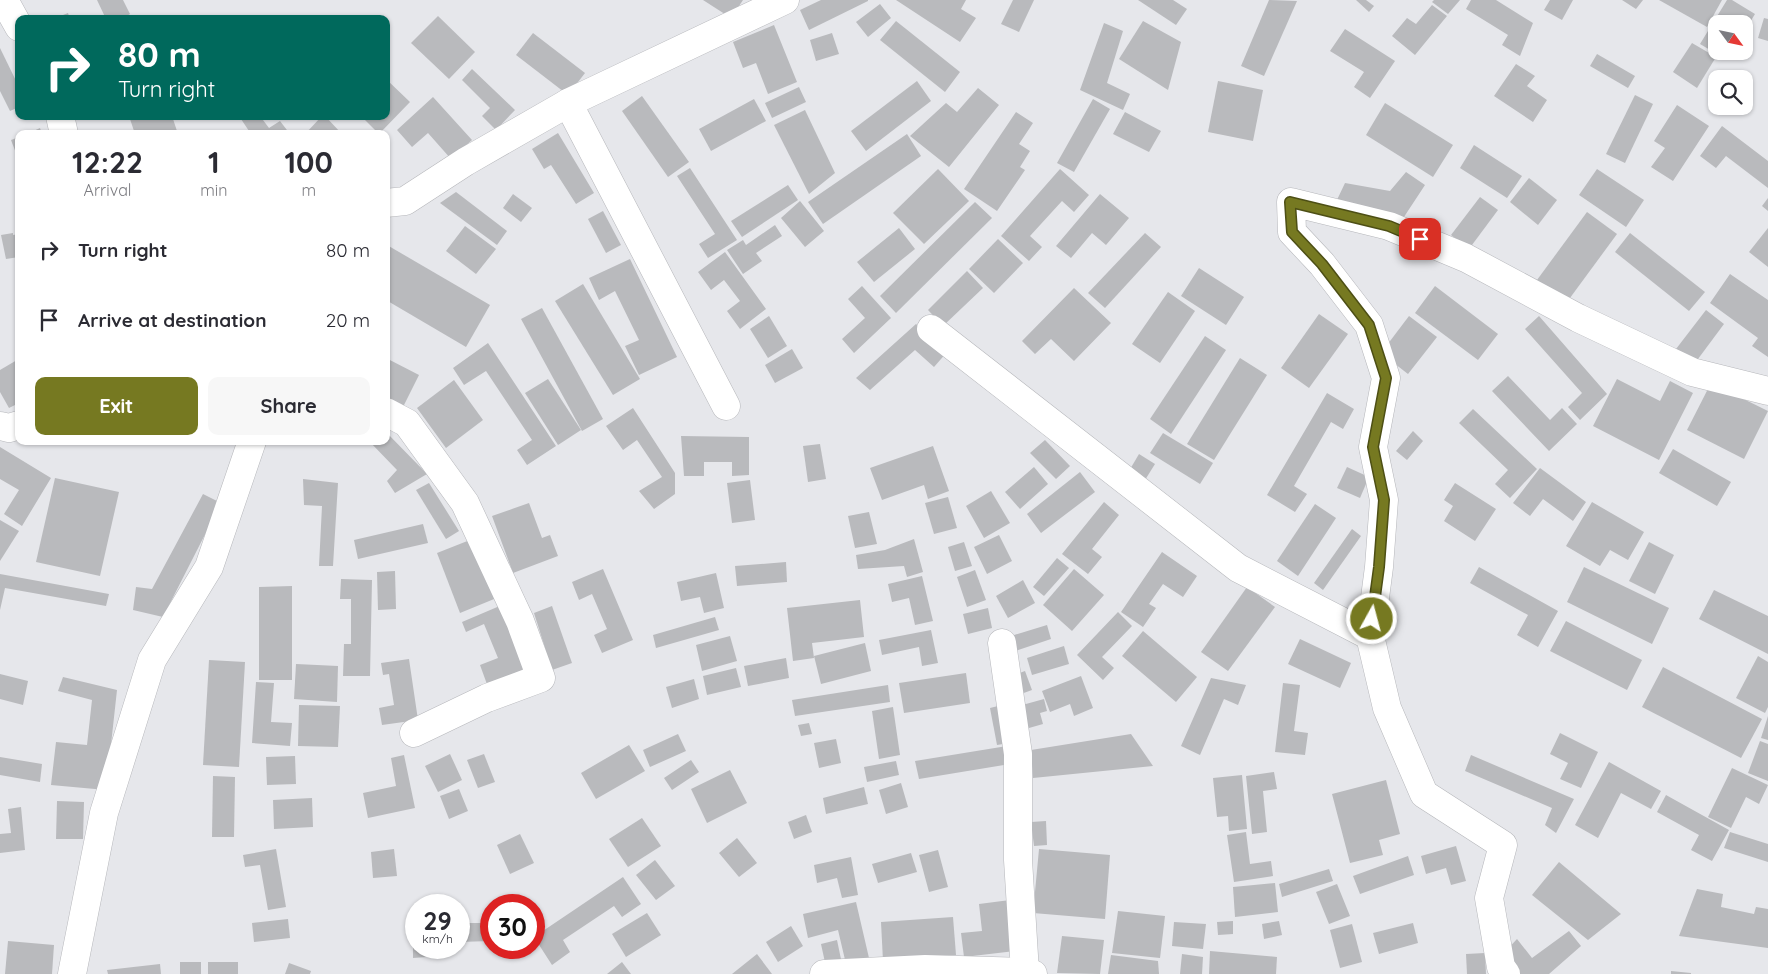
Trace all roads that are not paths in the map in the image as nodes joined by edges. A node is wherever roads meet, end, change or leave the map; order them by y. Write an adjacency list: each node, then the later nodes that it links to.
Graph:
1 (4, 0): 3 (street)
2 (785, 0): 4 (street)
3 (15, 20)
4 (568, 102): 5 (street); 8 (street)
5 (390, 203)
6 (931, 329): 13 (street)
7 (1768, 391): 13 (street)
8 (726, 406)
9 (390, 414): 15 (street)
10 (0, 426): 11 (street)
11 (15, 426)
12 (251, 445): 17 (street)
13 (1370, 636): 19 (street)
14 (1002, 643): 16 (street)
15 (414, 733)
16 (1029, 973): 18 (street)
17 (72, 974)
18 (824, 974)
19 (1506, 974)

